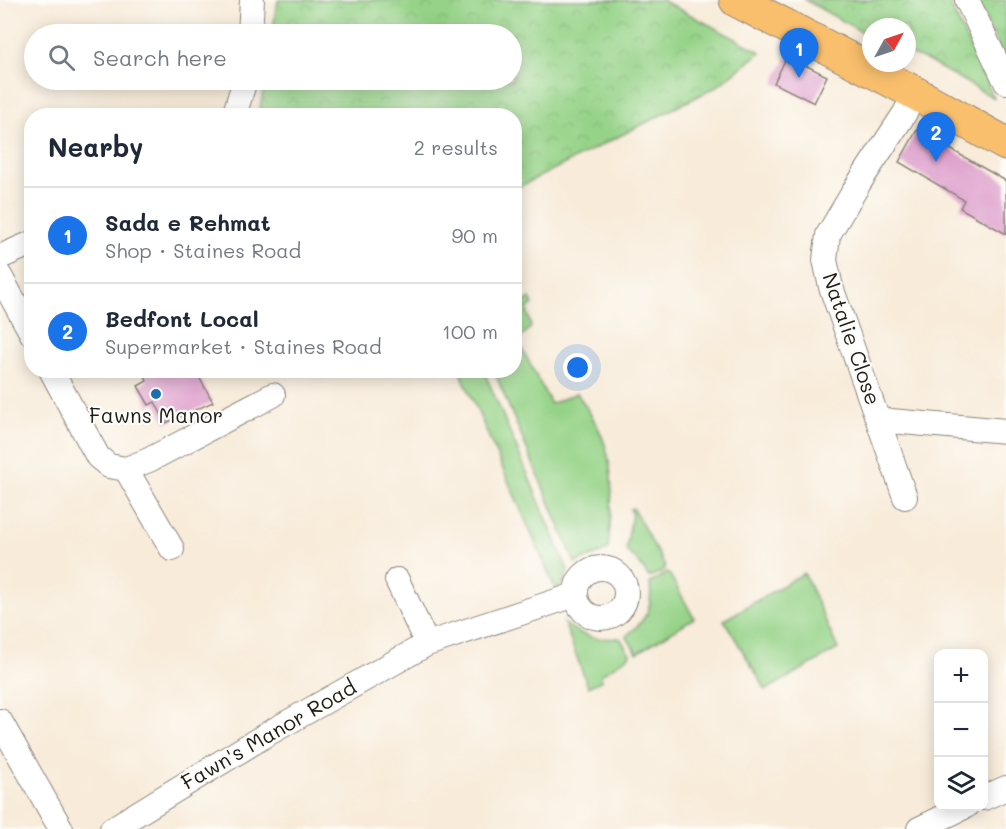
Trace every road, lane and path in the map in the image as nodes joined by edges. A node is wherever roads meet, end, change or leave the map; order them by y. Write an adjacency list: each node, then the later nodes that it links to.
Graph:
1 (252, 0): 4 (street)
2 (736, 0): 7 (main road)
3 (967, 0): 5 (street)
4 (251, 24)
5 (1006, 82)
6 (242, 90): 8 (street)
7 (915, 93): 9 (main road); 16 (street, Natalie Close)
8 (236, 108)
9 (1006, 144)
10 (24, 246): 11 (street)
11 (0, 257)
12 (0, 276): 13 (street)
13 (24, 320)
14 (55, 378): 18 (street)
15 (273, 395): 18 (street)
16 (879, 420): 17 (street); 19 (street, Natalie Close)
17 (1006, 431)
18 (126, 469): 20 (street)
19 (905, 497)
20 (172, 549)
21 (397, 580): 23 (street)
22 (575, 595): 23 (street, Fawn's Manor Road)
23 (428, 644): 29 (street, Fawn's Manor Road)
24 (0, 721): 28 (street)
25 (1006, 788): 26 (street)
26 (988, 796)
27 (957, 811): 30 (street)
28 (61, 829)
29 (112, 829)
30 (918, 829)

